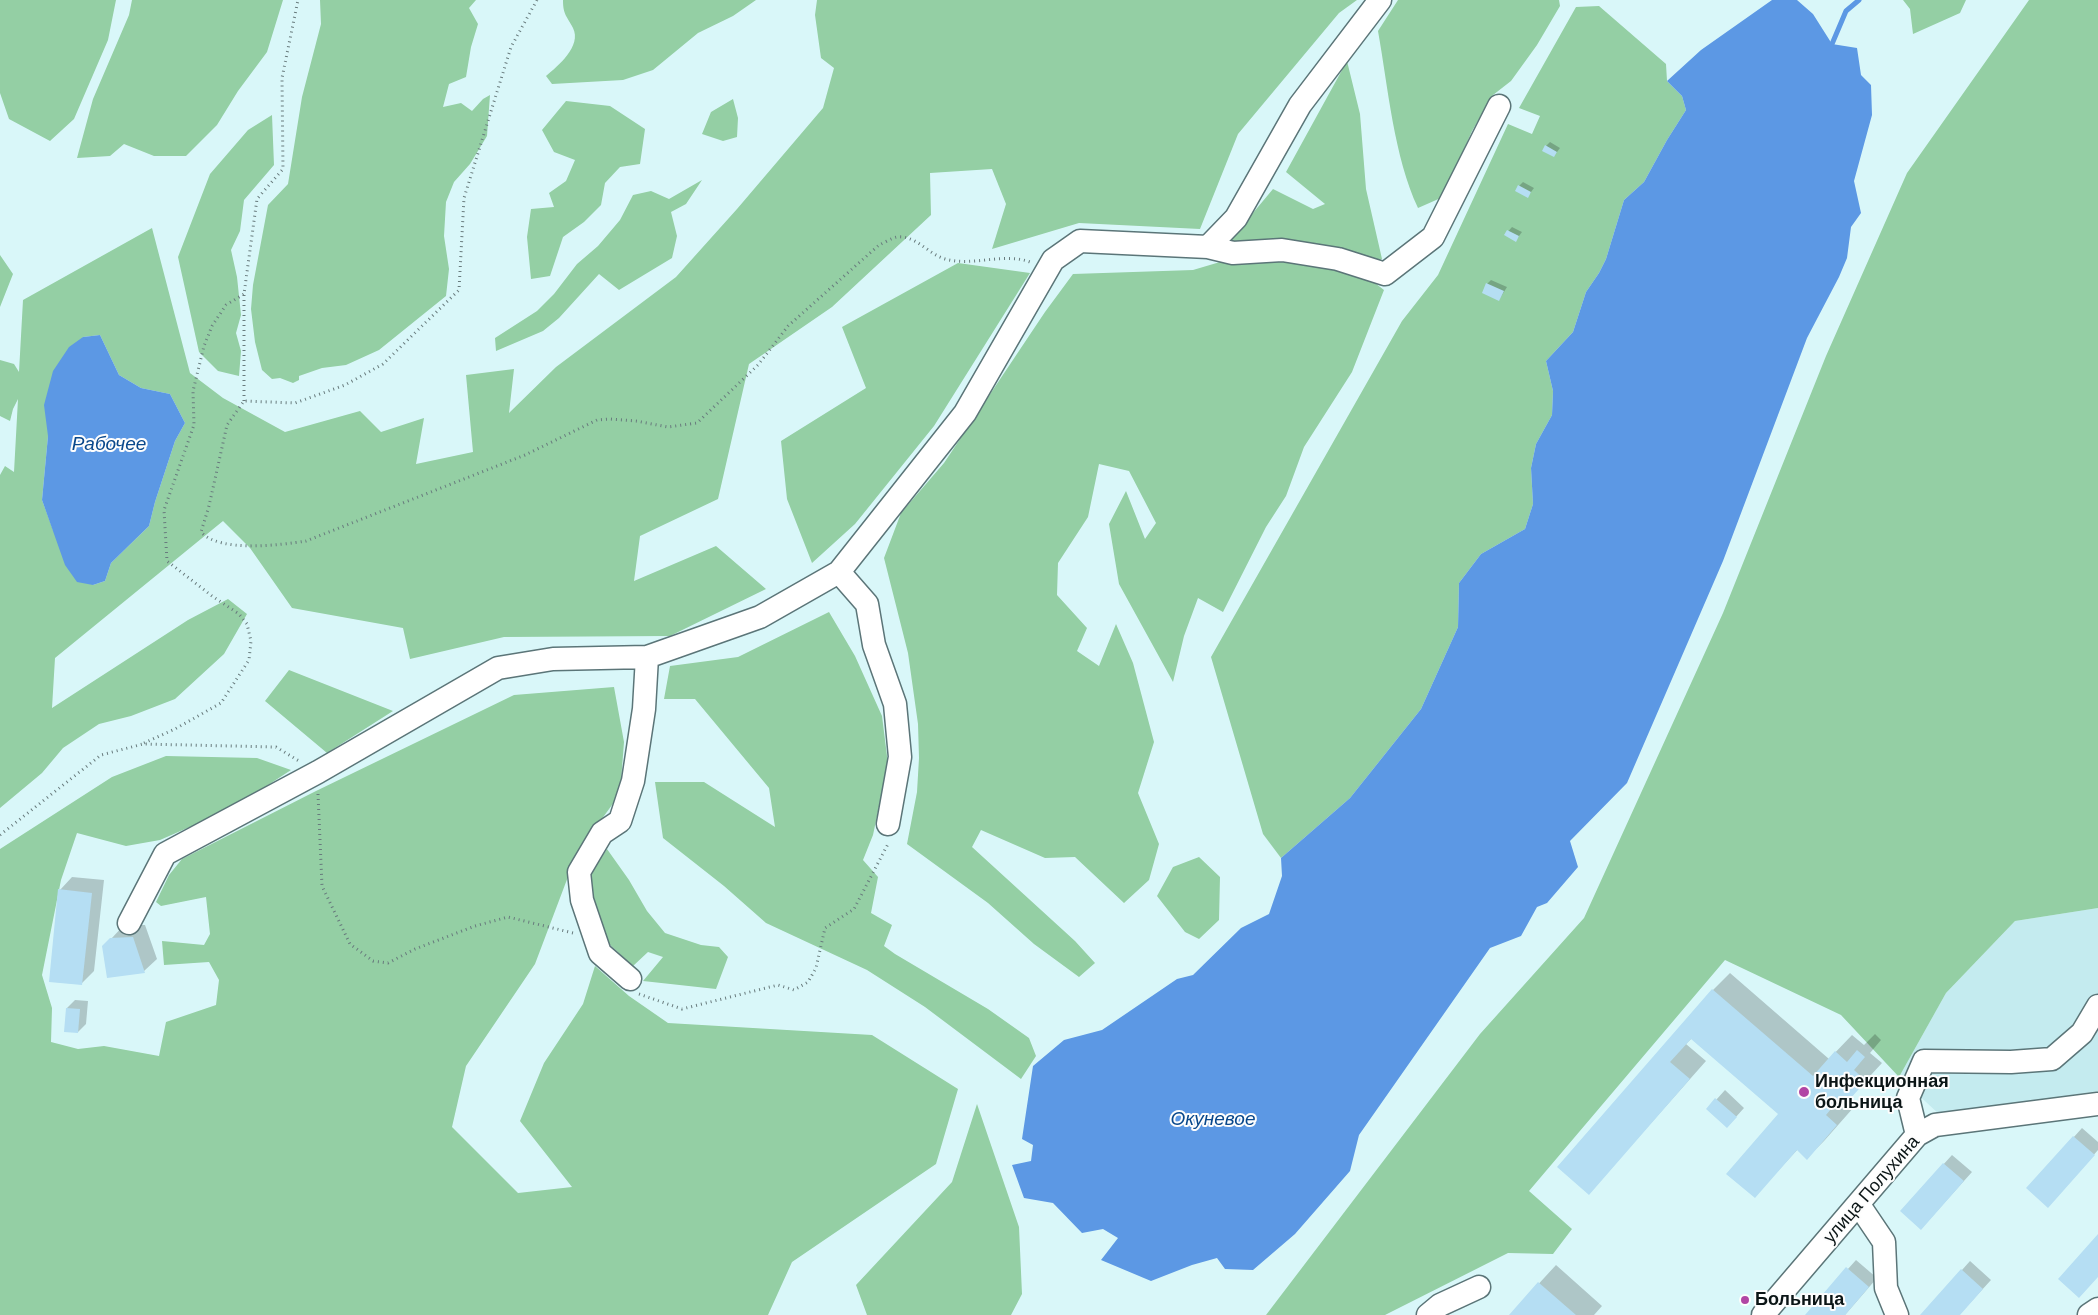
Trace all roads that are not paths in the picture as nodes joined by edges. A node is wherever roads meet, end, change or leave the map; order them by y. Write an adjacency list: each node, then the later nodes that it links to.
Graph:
1 (1380, 0): 3 (street)
2 (1499, 106): 3 (street)
3 (1208, 247): 4 (street)
4 (839, 572): 5 (street); 6 (street)
5 (648, 657): 7 (street); 8 (street)
6 (889, 831)
7 (129, 923)
8 (632, 985)
9 (2098, 1006): 11 (street)
10 (2098, 1104): 11 (street, улица Полухина)
11 (1917, 1135): 12 (street, улица Полухина)
12 (1859, 1205): 16 (street, улица Полухина); 17 (street)
13 (1479, 1287): 15 (street)
14 (2098, 1309): 18 (street)
15 (1428, 1315)
16 (1763, 1315)
17 (1897, 1315)
18 (2089, 1315)

